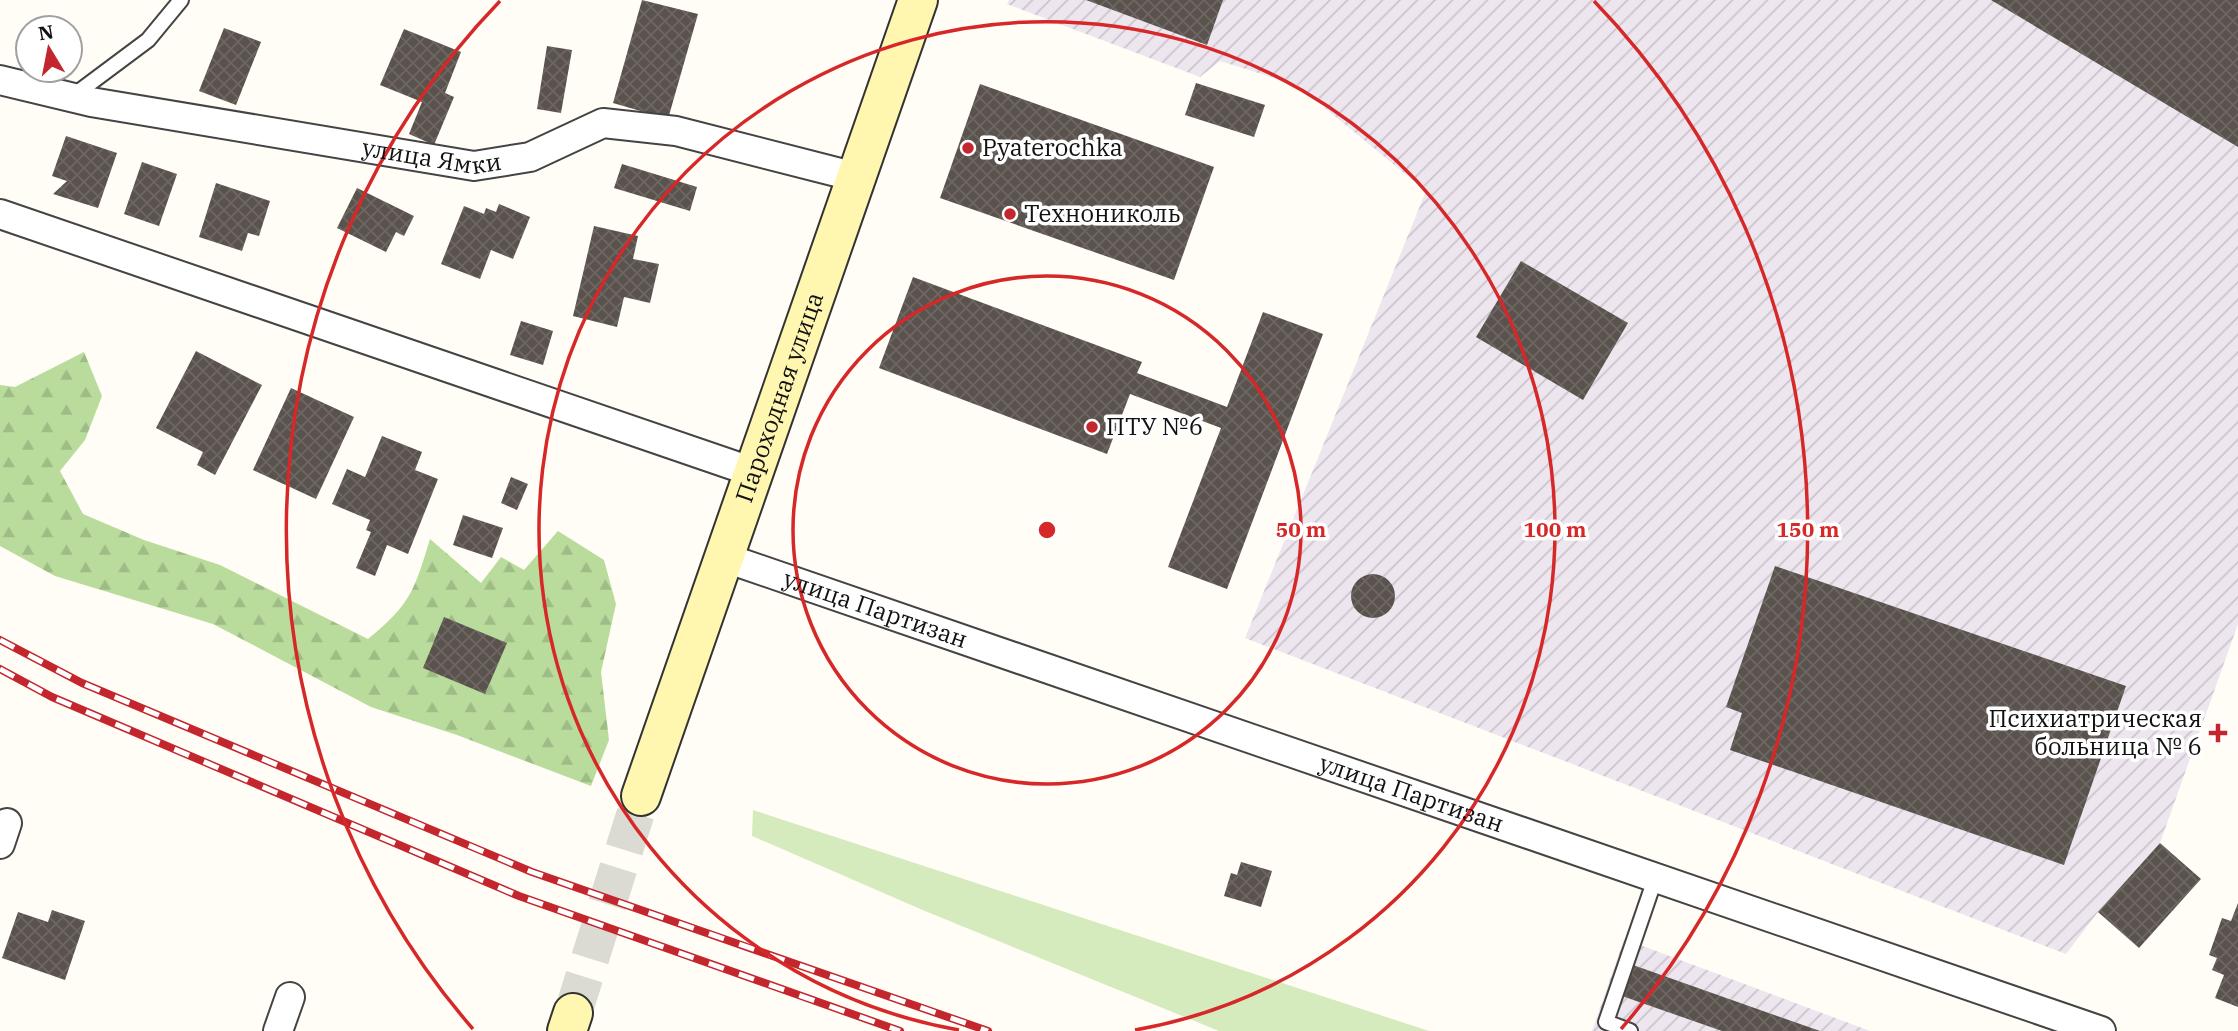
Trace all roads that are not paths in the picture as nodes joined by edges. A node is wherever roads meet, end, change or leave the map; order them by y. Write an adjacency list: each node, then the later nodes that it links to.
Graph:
1 (181, 0): 4 (lane)
2 (918, 0): 5 (main road, Пароходная улица)
3 (0, 80): 4 (street, улица Ямки)
4 (72, 97): 5 (street, улица Ямки)
5 (856, 177): 7 (main road, Пароходная улица)
6 (0, 214): 7 (street)
7 (753, 472): 8 (main road, Пароходная улица)
8 (723, 557): 9 (main road, Пароходная улица); 10 (street, улица Партизан)
9 (641, 796)
10 (1656, 876): 13 (lane); 14 (street, улица Партизан)
11 (290, 997): 12 (street)
12 (278, 1031)
13 (1630, 1031)
14 (2101, 1031)

